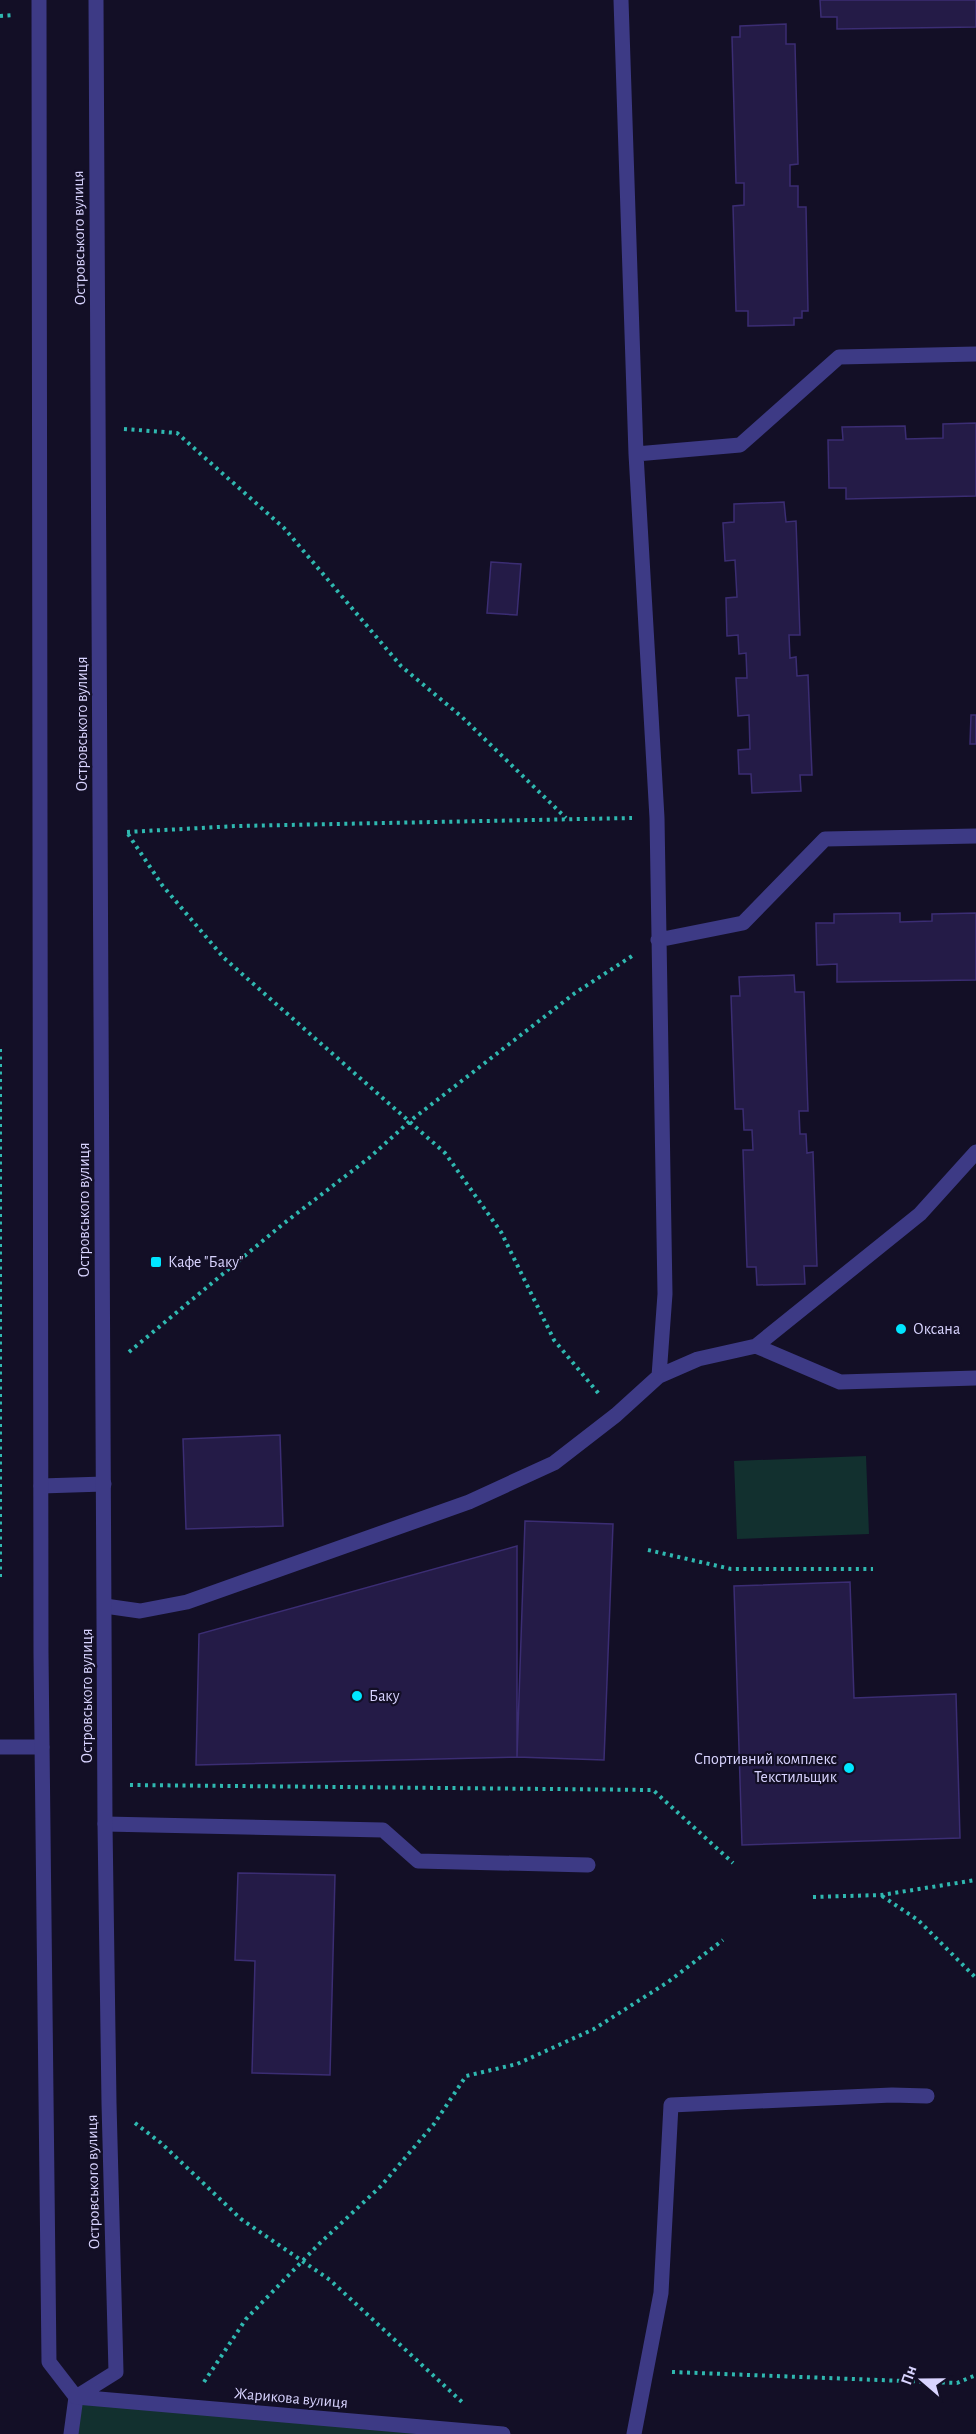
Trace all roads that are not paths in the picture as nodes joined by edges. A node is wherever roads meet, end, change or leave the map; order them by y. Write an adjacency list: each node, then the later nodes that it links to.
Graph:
1 (39, 0): 13 (street)
2 (96, 0): 12 (street, Островського вулиця)
3 (621, 0): 5 (street)
4 (976, 354): 5 (street)
5 (636, 454): 7 (street)
6 (976, 836): 7 (street)
7 (658, 940): 10 (street)
8 (976, 1152): 9 (street)
9 (756, 1346): 10 (street); 11 (street)
10 (660, 1376): 14 (street)
11 (976, 1378)
12 (104, 1484): 13 (street); 14 (street, Островського вулиця)
13 (41, 1486): 16 (street)
14 (105, 1606): 17 (street, Островського вулиця)
15 (0, 1747): 16 (street)
16 (42, 1747): 20 (street)
17 (105, 1824): 18 (street); 20 (street, Островського вулиця)
18 (588, 1865)
19 (927, 2096): 24 (street)
20 (76, 2397): 21 (street); 22 (street, Жарикова вулиця)
21 (71, 2434)
22 (496, 2434): 23 (street, Жарикова вулиця)
23 (503, 2434)
24 (634, 2434)

